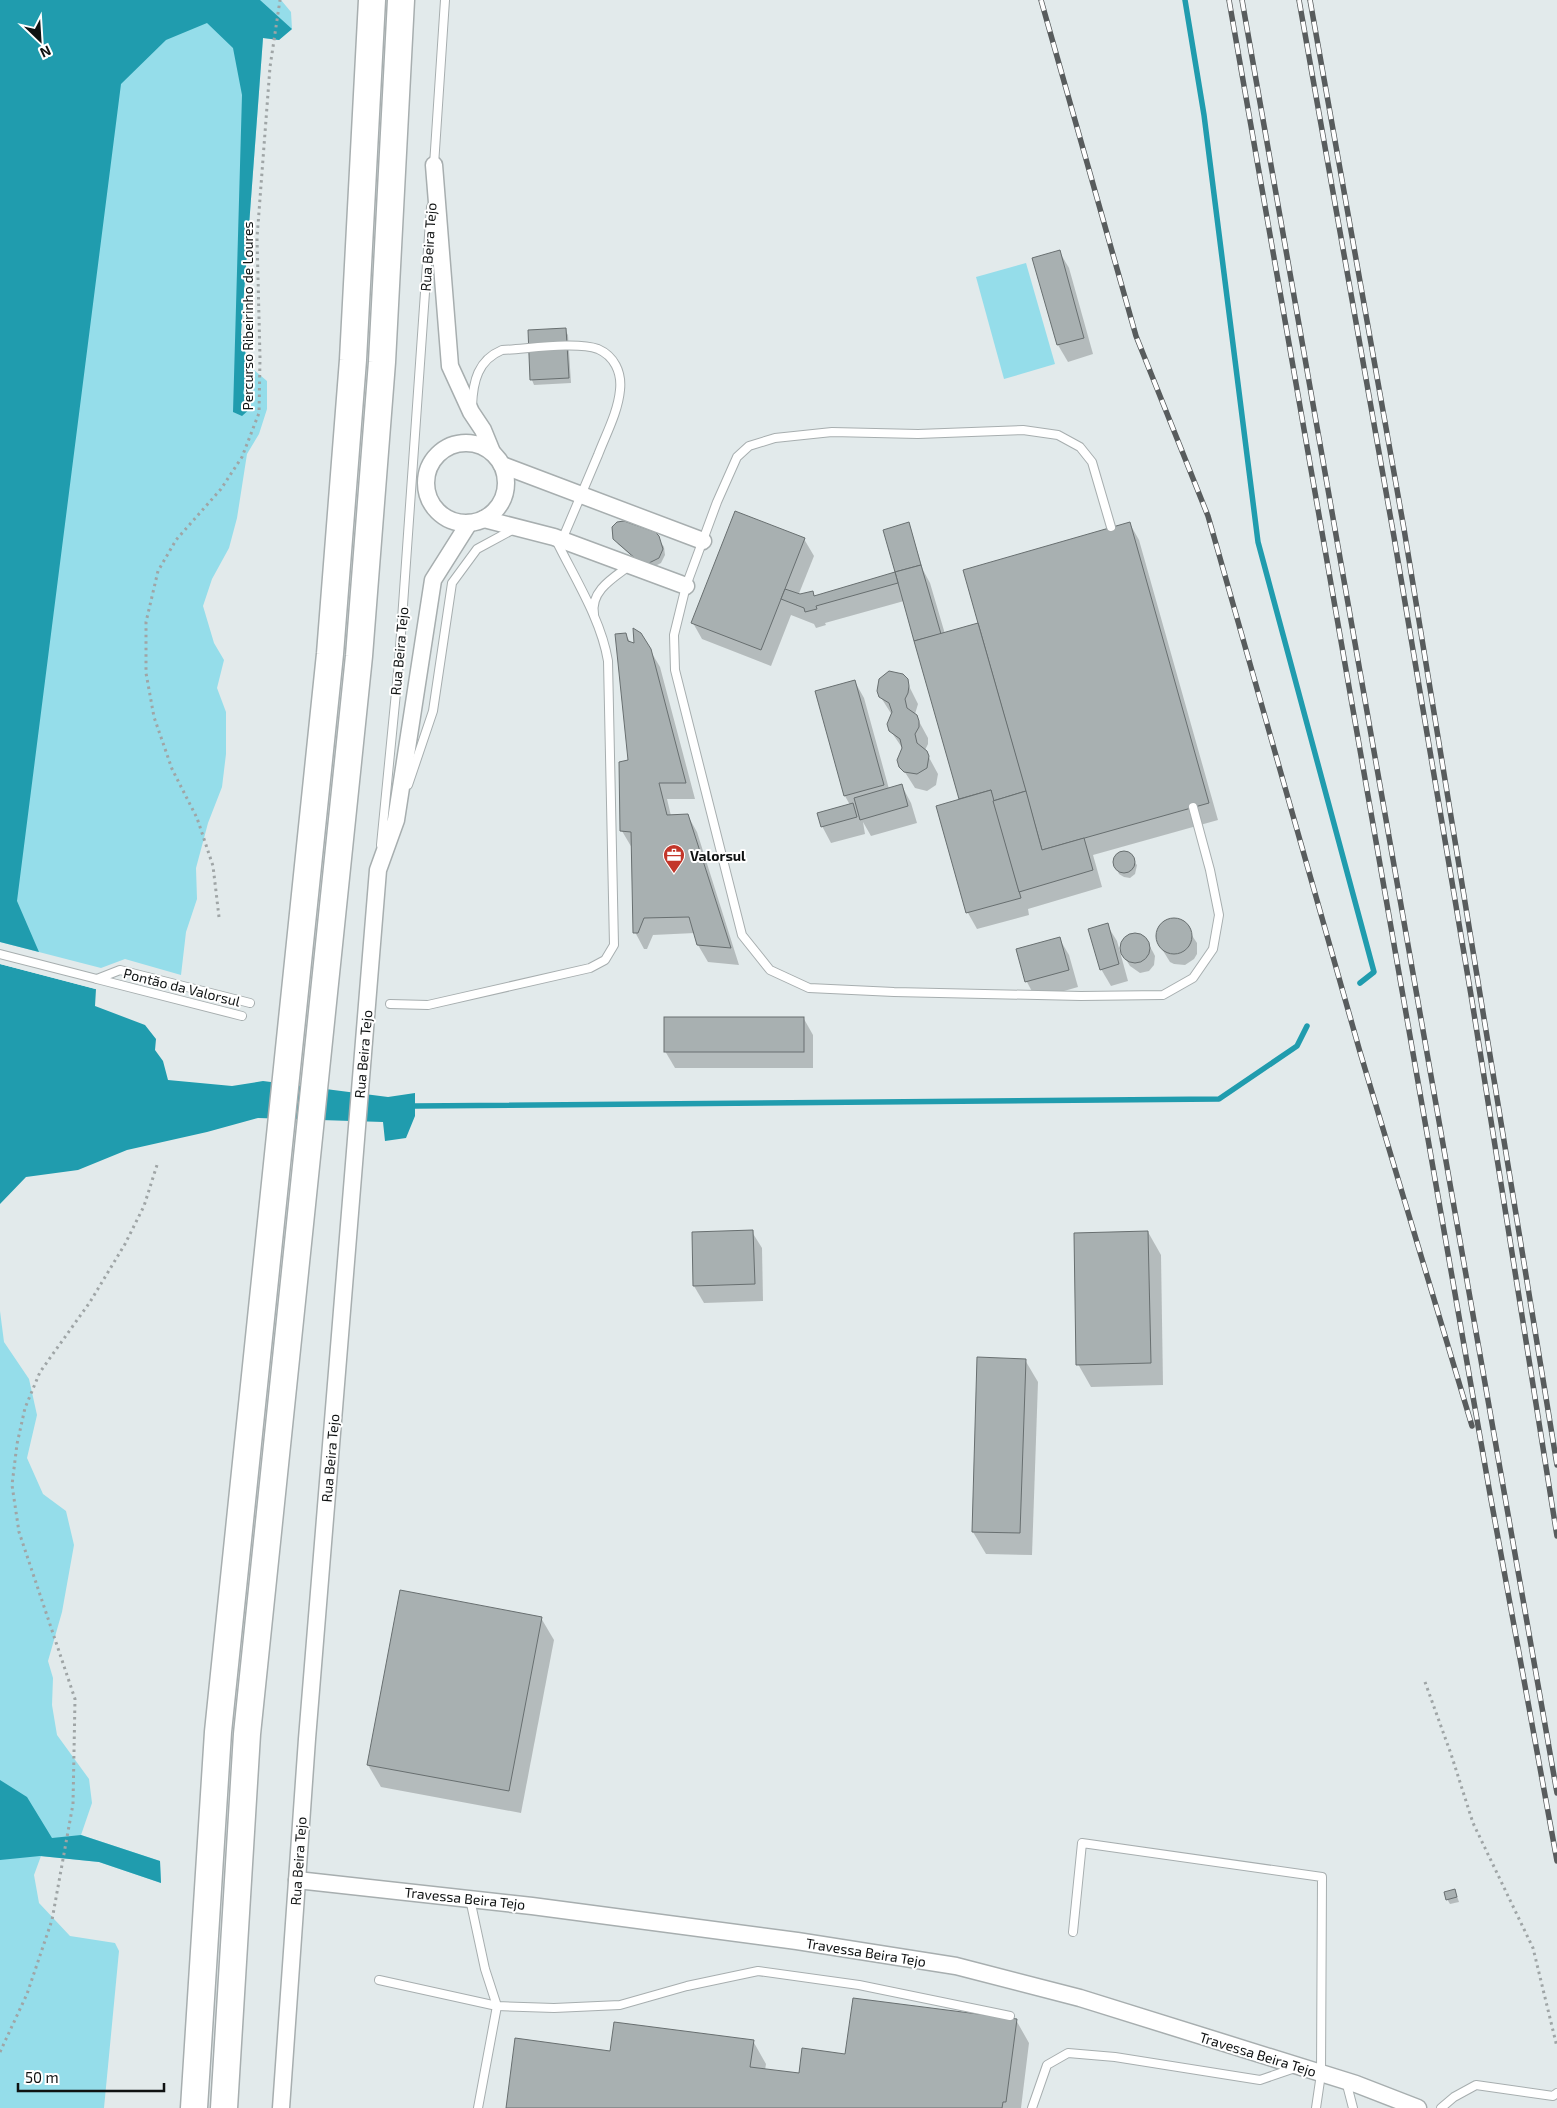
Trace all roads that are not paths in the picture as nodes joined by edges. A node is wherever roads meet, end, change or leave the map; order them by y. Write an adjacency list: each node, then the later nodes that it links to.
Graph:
1 (372, 0): 29 (highway)
2 (401, 0): 38 (highway)
3 (445, 0): 4 (lane, Rua Beira Tejo)
4 (434, 166): 5 (street); 18 (lane, Rua Beira Tejo)
5 (471, 412): 6 (street); 7 (lane)
6 (497, 459): 7 (street); 8 (street); 8 (street)
7 (580, 495): 11 (lane); 12 (street)
8 (477, 521): 9 (street); 17 (street)
9 (517, 527): 11 (street); 17 (lane)
10 (1111, 527): 12 (lane)
11 (558, 538): 13 (street); 15 (lane)
12 (703, 541): 14 (lane)
13 (630, 565): 14 (street); 15 (lane)
14 (686, 586): 16 (lane)
15 (596, 621): 22 (lane)
16 (1193, 807)
17 (396, 820): 18 (street)
18 (378, 870): 24 (street, Rua Beira Tejo)
19 (0, 954): 20 (lane)
20 (98, 979): 21 (lane, Pontão da Valorsul); 23 (lane)
21 (250, 1003)
22 (390, 1004)
23 (242, 1016)
24 (297, 1880): 25 (street, Travessa Beira Tejo); 39 (street, Rua Beira Tejo)
25 (470, 1899): 28 (lane); 31 (street, Travessa Beira Tejo)
26 (1073, 1932): 32 (lane)
27 (379, 1980): 28 (lane)
28 (497, 2006): 30 (lane); 40 (lane)
29 (200, 2010): 36 (highway); 37 (highway)
30 (1010, 2016)
31 (1299, 2067): 32 (street, Travessa Beira Tejo); 41 (lane)
32 (1320, 2074): 33 (street, Travessa Beira Tejo); 42 (lane)
33 (1346, 2081): 35 (street, Travessa Beira Tejo); 43 (lane)
34 (1557, 2092): 45 (lane)
35 (1400, 2104): 44 (street, Travessa Beira Tejo)
36 (179, 2108)
37 (194, 2108)
38 (224, 2108)
39 (281, 2108)
40 (478, 2108)
41 (1032, 2108)
42 (1316, 2108)
43 (1353, 2108)
44 (1418, 2108)
45 (1441, 2108)

